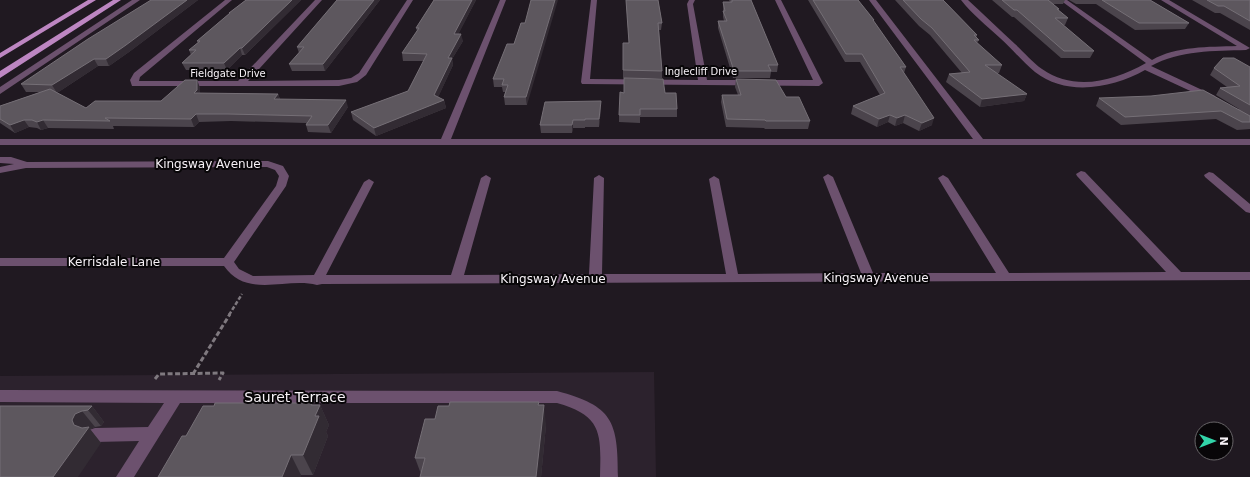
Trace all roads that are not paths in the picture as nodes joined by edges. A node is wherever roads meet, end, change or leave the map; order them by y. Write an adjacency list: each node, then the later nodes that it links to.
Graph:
1 (93, 0): 16 (main road)
2 (118, 0): 18 (main road)
3 (137, 0): 21 (street)
4 (230, 0): 20 (street, Fieldgate Drive)
5 (319, 0): 20 (street)
6 (410, 0): 20 (street, Fieldgate Drive)
7 (503, 0): 24 (street)
8 (594, 0): 19 (street, Inglecliff Drive)
9 (692, 0): 19 (street)
10 (778, 0): 19 (street, Inglecliff Drive)
11 (872, 0): 25 (street)
12 (964, 0): 17 (street)
13 (1063, 0): 17 (street)
14 (1164, 0): 15 (street)
15 (1248, 49): 17 (street)
16 (0, 56)
17 (1148, 65): 22 (street)
18 (0, 75)
19 (702, 82)
20 (240, 84)
21 (0, 91)
22 (1218, 102)
23 (0, 142): 24 (street)
24 (445, 142): 25 (street)
25 (980, 142): 26 (street)
26 (1250, 142)
27 (0, 160): 28 (street, Kingsway Avenue)
28 (26, 165): 29 (street, Kingsway Avenue); 40 (street, Kingsway Avenue)
29 (0, 170)
30 (1081, 174): 42 (street)
31 (1208, 175): 38 (street)
32 (828, 177): 43 (street)
33 (486, 178): 48 (street)
34 (599, 178): 45 (street)
35 (943, 178): 44 (street)
36 (714, 179): 46 (street)
37 (369, 182): 47 (street)
38 (1250, 210)
39 (0, 262): 40 (street, Kerrisdale Lane)
40 (228, 262): 47 (street, Kingsway Avenue)
41 (1250, 276): 42 (street, Kingsway Avenue)
42 (1178, 277): 44 (street, Kingsway Avenue)
43 (869, 278): 44 (street, Kingsway Avenue); 46 (street, Kingsway Avenue)
44 (1006, 278)
45 (595, 279): 46 (street, Kingsway Avenue); 48 (street, Kingsway Avenue)
46 (733, 279)
47 (317, 280): 48 (street, Kingsway Avenue)
48 (456, 280)
49 (0, 396): 50 (street, Sauret Terrace)
50 (176, 396): 51 (street); 54 (street, Sauret Terrace)
51 (152, 434): 52 (street); 53 (street)
52 (95, 435)
53 (125, 477)
54 (609, 477)

